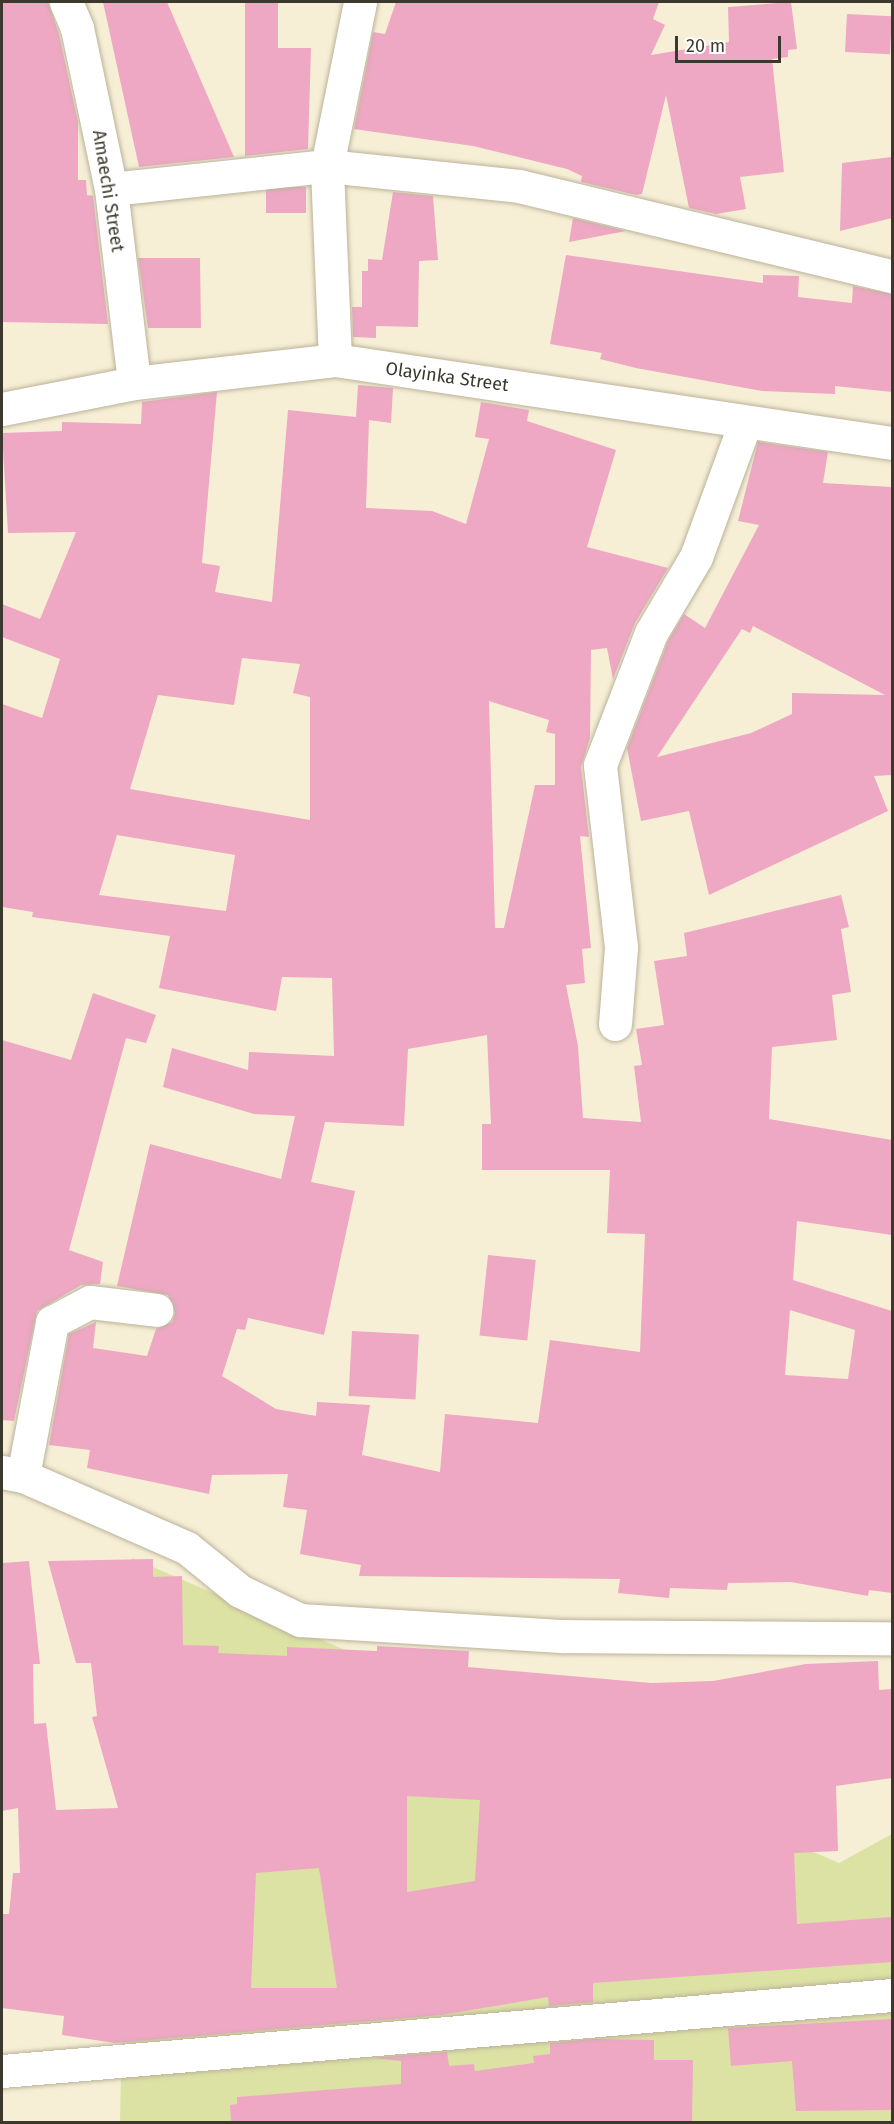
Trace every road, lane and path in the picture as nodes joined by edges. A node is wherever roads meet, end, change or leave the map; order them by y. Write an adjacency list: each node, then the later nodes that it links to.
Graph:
1 (66, 2): 4 (street, Amaechi Street)
2 (360, 2): 3 (street)
3 (327, 166): 4 (street); 5 (street); 6 (street)
4 (111, 189): 7 (street, Amaechi Street)
5 (892, 276)
6 (335, 360): 7 (street, Olayinka Street); 9 (street, Olayinka Street)
7 (134, 383): 8 (street, Olayinka Street)
8 (2, 409)
9 (745, 423): 10 (street, Olayinka Street); 11 (street)
10 (892, 443)
11 (615, 1024)
12 (157, 1310): 13 (street)
13 (12, 1474): 14 (street)
14 (892, 1638)
15 (892, 1995): 16 (street)
16 (2, 2071)

